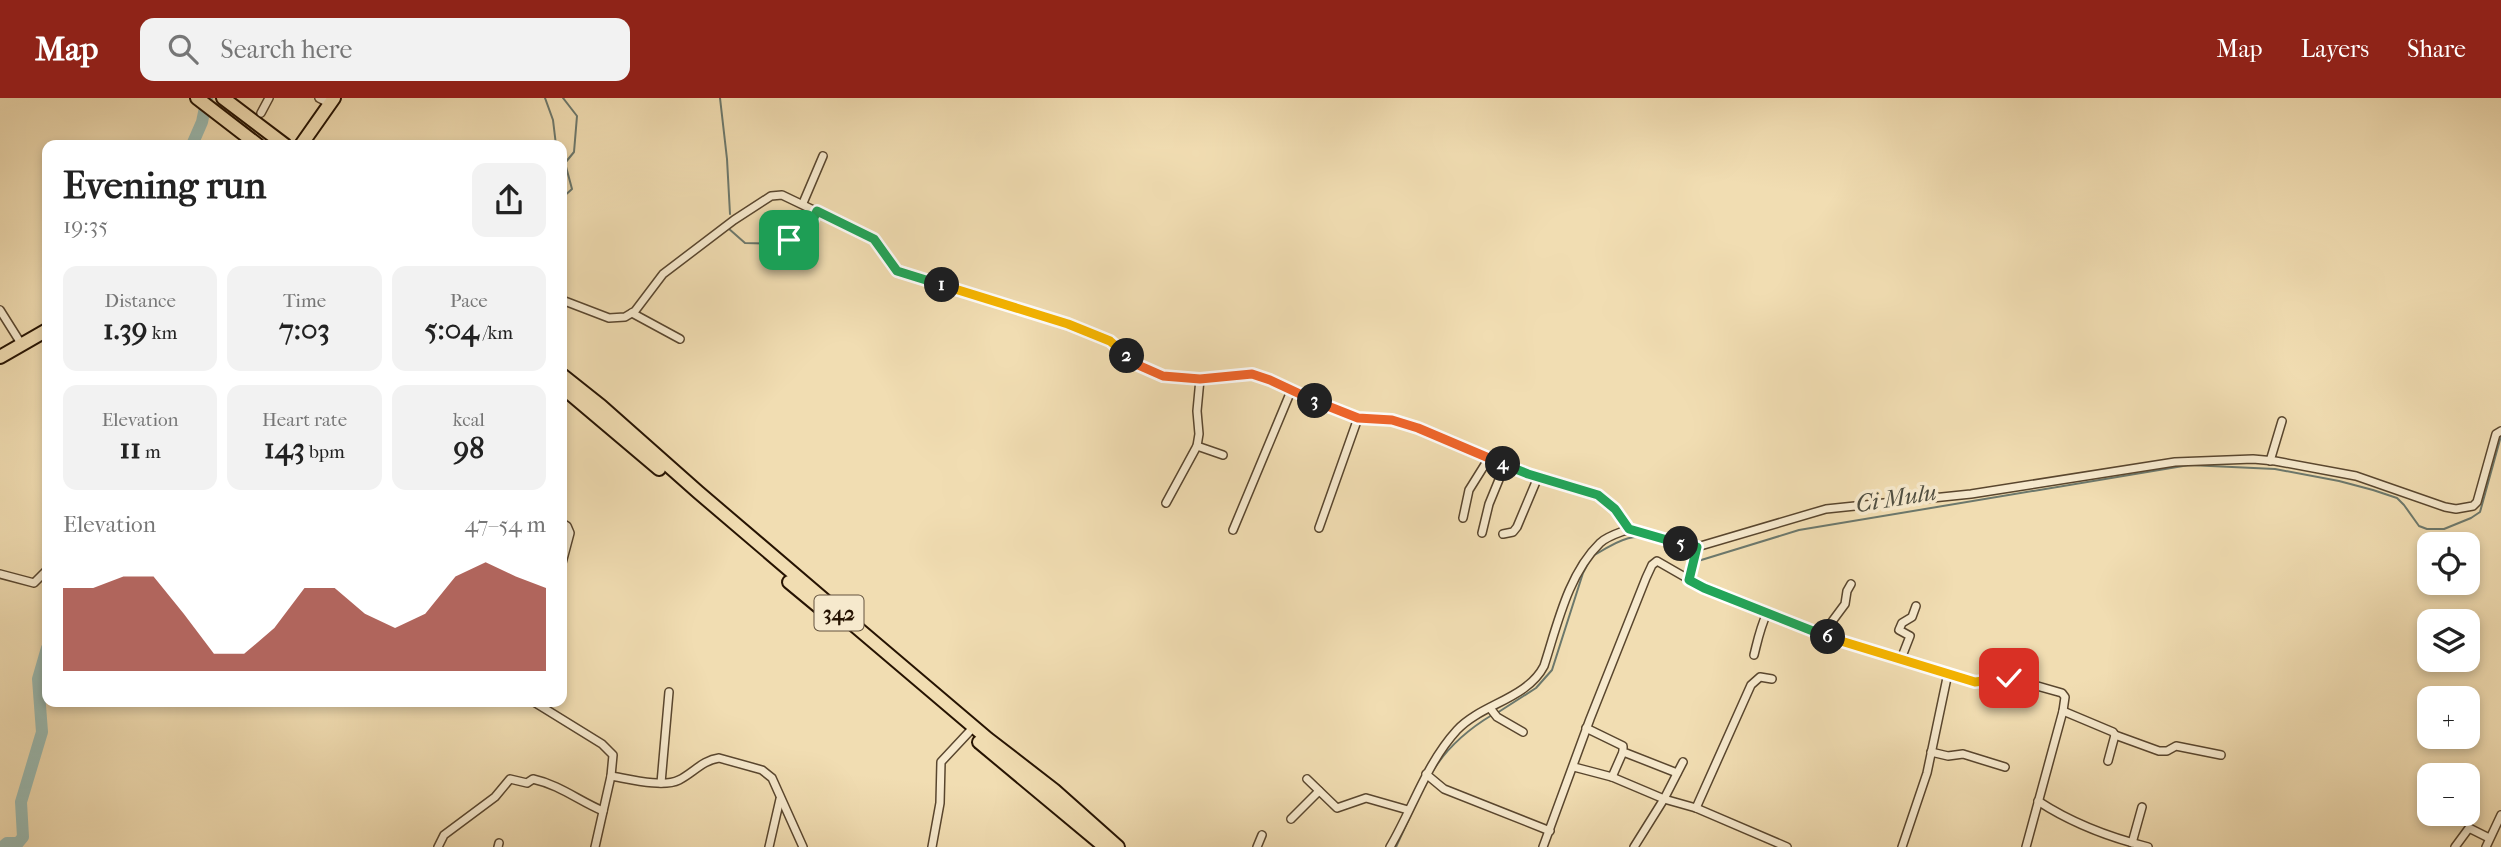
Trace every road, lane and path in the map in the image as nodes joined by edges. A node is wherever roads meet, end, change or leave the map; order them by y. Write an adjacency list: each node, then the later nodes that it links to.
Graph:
1 (198, 98): 6 (main road)
2 (224, 98): 7 (main road)
3 (269, 98): 5 (street)
4 (328, 100): 8 (main road)
5 (261, 113)
6 (252, 140)
7 (279, 140)
8 (304, 140)
9 (823, 156): 10 (street)
10 (803, 203): 11 (street); 15 (street)
11 (817, 211): 12 (street); 20 (street)
12 (789, 240)
13 (567, 302): 15 (street)
14 (0, 310): 18 (street)
15 (632, 313): 17 (street)
16 (42, 333): 18 (main road)
17 (680, 340)
18 (22, 345): 19 (main road)
19 (0, 357)
20 (1200, 379): 23 (street); 28 (street)
21 (567, 380): 24 (main road, 342)
22 (567, 390): 24 (main road, 342)
23 (1291, 391): 25 (street); 39 (street)
24 (598, 410): 60 (main road, 342); 63 (main road, 342)
25 (1358, 418): 30 (street); 37 (street)
26 (2282, 421): 31 (street)
27 (2501, 430): 31 (street)
28 (1197, 446): 29 (street); 34 (street)
29 (1223, 455)
30 (1489, 458): 32 (street); 35 (street)
31 (2270, 461): 43 (street)
32 (1505, 465): 33 (street); 40 (street)
33 (1538, 477): 38 (street); 41 (street)
34 (1166, 502)
35 (1463, 518)
36 (567, 526): 42 (street)
37 (1320, 528)
38 (1629, 529): 43 (street); 58 (street)
39 (1233, 530)
40 (1482, 533)
41 (1503, 534)
42 (567, 544)
43 (1697, 547): 46 (street)
44 (0, 574): 45 (street)
45 (42, 577)
46 (1689, 580): 49 (street); 59 (street)
47 (1851, 584): 50 (street)
48 (1916, 606): 52 (street)
49 (1767, 613): 50 (street); 51 (street)
50 (1822, 635): 52 (street)
51 (1754, 655)
52 (1901, 659): 53 (street)
53 (1948, 673): 57 (street); 65 (street)
54 (1772, 679): 83 (street)
55 (668, 692): 76 (street)
56 (542, 707): 73 (street)
57 (2063, 711): 62 (street); 80 (street)
58 (1493, 712): 61 (street); 72 (street)
59 (1586, 728): 64 (street); 70 (street)
60 (969, 732): 63 (main road, 342); 96 (street)
61 (1523, 732)
62 (2115, 735): 66 (street); 67 (street)
63 (986, 742): 97 (main road, 342); 98 (main road, 342)
64 (1623, 752): 71 (street); 74 (street)
65 (1931, 752): 69 (street); 104 (street)
66 (2221, 755)
67 (2108, 761)
68 (1683, 762): 71 (street)
69 (2005, 766)
70 (1574, 767): 74 (street); 87 (street)
71 (1677, 774): 79 (street)
72 (1427, 775): 81 (street); 87 (street)
73 (611, 776): 76 (street); 84 (street)
74 (1612, 777): 79 (street)
75 (1307, 779): 77 (street)
76 (661, 783): 78 (street)
77 (1319, 791): 81 (street); 86 (street)
78 (780, 798): 94 (street); 95 (street)
79 (1664, 799): 83 (street); 102 (street)
80 (2039, 801): 90 (street); 105 (street)
81 (1409, 807): 100 (street)
82 (2143, 807): 90 (street)
83 (1696, 808): 91 (street)
84 (603, 811): 92 (street); 93 (street)
85 (2501, 815): 89 (street)
86 (1291, 820)
87 (1550, 831): 101 (street)
88 (1262, 835): 99 (street)
89 (2489, 838): 107 (street); 108 (street)
90 (2132, 843): 106 (street)
91 (1773, 845): 103 (street)
92 (438, 847)
93 (595, 847)
94 (769, 847)
95 (803, 847)
96 (932, 847)
97 (1105, 847)
98 (1118, 847)
99 (1257, 847)
100 (1390, 847)
101 (1543, 847)
102 (1634, 847)
103 (1787, 847)
104 (1902, 847)
105 (2026, 847)
106 (2148, 847)
107 (2455, 847)
108 (2486, 847)

